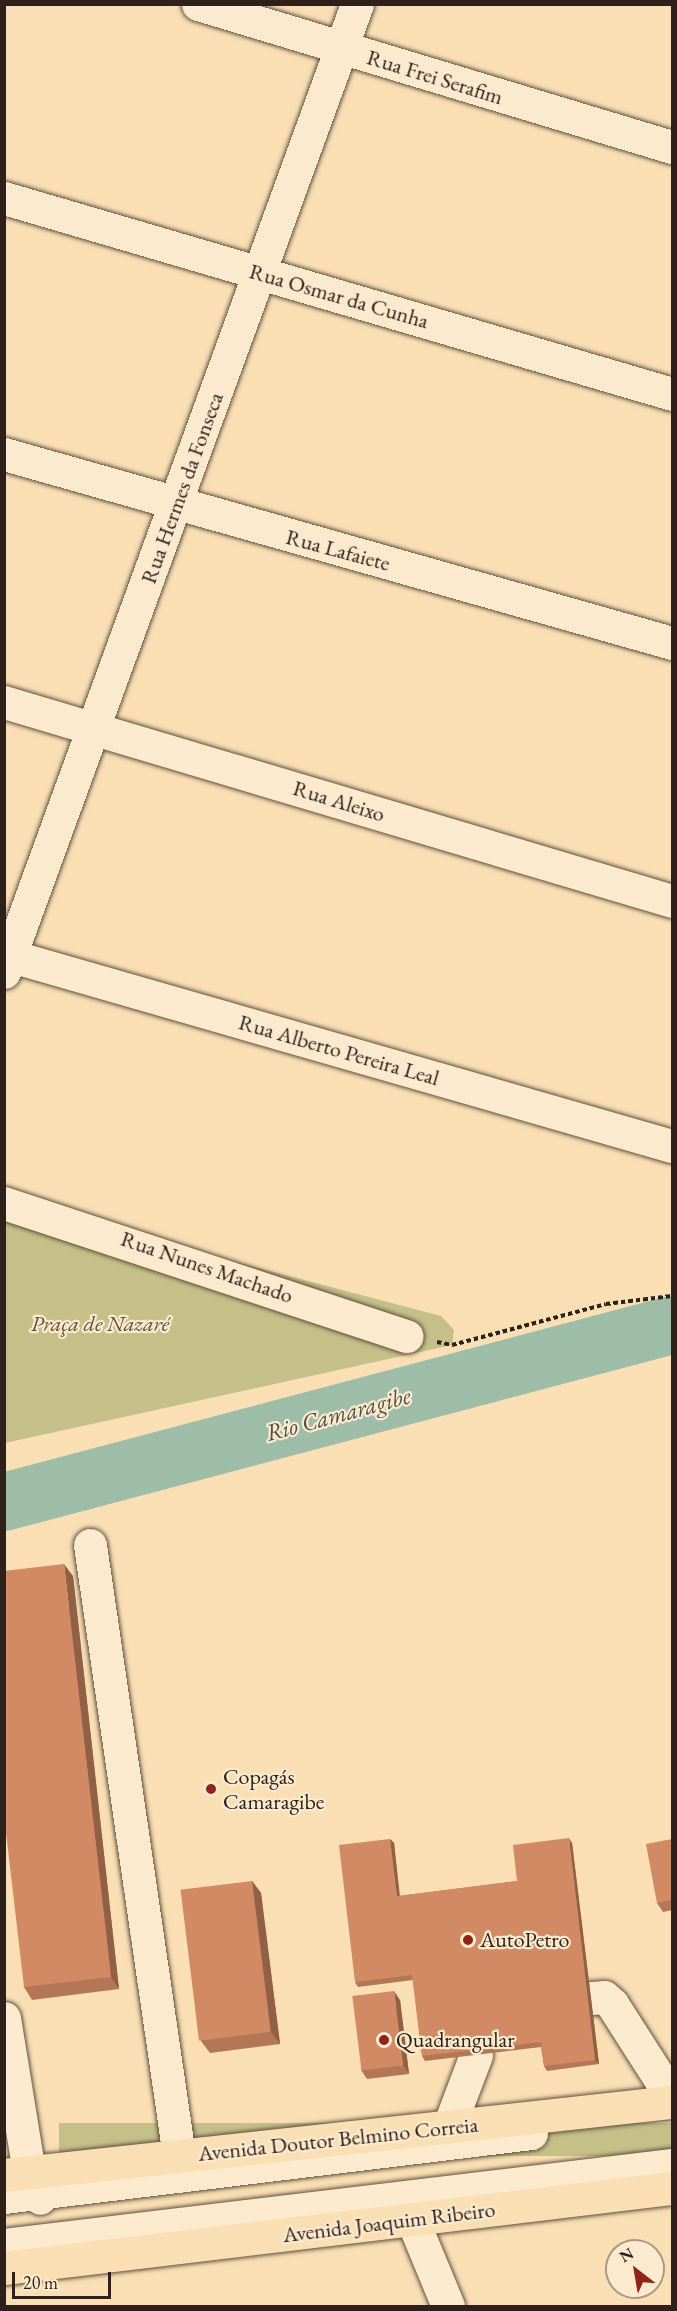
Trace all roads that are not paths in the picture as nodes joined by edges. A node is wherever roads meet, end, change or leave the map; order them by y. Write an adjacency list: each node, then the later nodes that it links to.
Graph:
1 (198, 4): 3 (street, Rua Frei Serafim)
2 (357, 4): 3 (street, Rua Hermes da Fonseca)
3 (342, 48): 4 (street, Rua Frei Serafim); 6 (street, Rua Hermes da Fonseca)
4 (672, 147)
5 (4, 198): 6 (street, Rua Osmar da Cunha)
6 (260, 273): 7 (street, Rua Osmar da Cunha); 9 (street, Rua Hermes da Fonseca)
7 (672, 394)
8 (4, 454): 9 (street, Rua Lafaiete)
9 (177, 506): 10 (street, Rua Lafaiete); 12 (street, Rua Hermes da Fonseca)
10 (672, 643)
11 (4, 702): 12 (street, Rua Aleixo)
12 (91, 727): 13 (street, Rua Aleixo); 14 (street, Rua Hermes da Fonseca)
13 (672, 901)
14 (6, 961): 15 (street, Rua Alberto Pereira Leal)
15 (672, 1146)
16 (4, 1203): 17 (street, Rua Nunes Machado)
17 (407, 1336)
18 (90, 1545): 25 (street)
19 (591, 1998): 22 (street)
20 (4, 2018): 27 (street)
21 (477, 2055): 24 (street)
22 (672, 2100): 24 (main road, Avenida Doutor Belmino Correia)
23 (672, 2116): 27 (street)
24 (449, 2126): 25 (main road, Avenida Doutor Belmino Correia)
25 (179, 2156): 27 (main road, Avenida Doutor Belmino Correia)
26 (672, 2165): 32 (street)
27 (23, 2180): 29 (street); 32 (street)
28 (672, 2188): 30 (main road, Avenida Joaquim Ribeiro)
29 (4, 2196)
30 (412, 2218): 32 (main road, Avenida Joaquim Ribeiro); 34 (street)
31 (4, 2245): 32 (street)
32 (94, 2246): 33 (main road)
33 (4, 2268)
34 (447, 2307)

